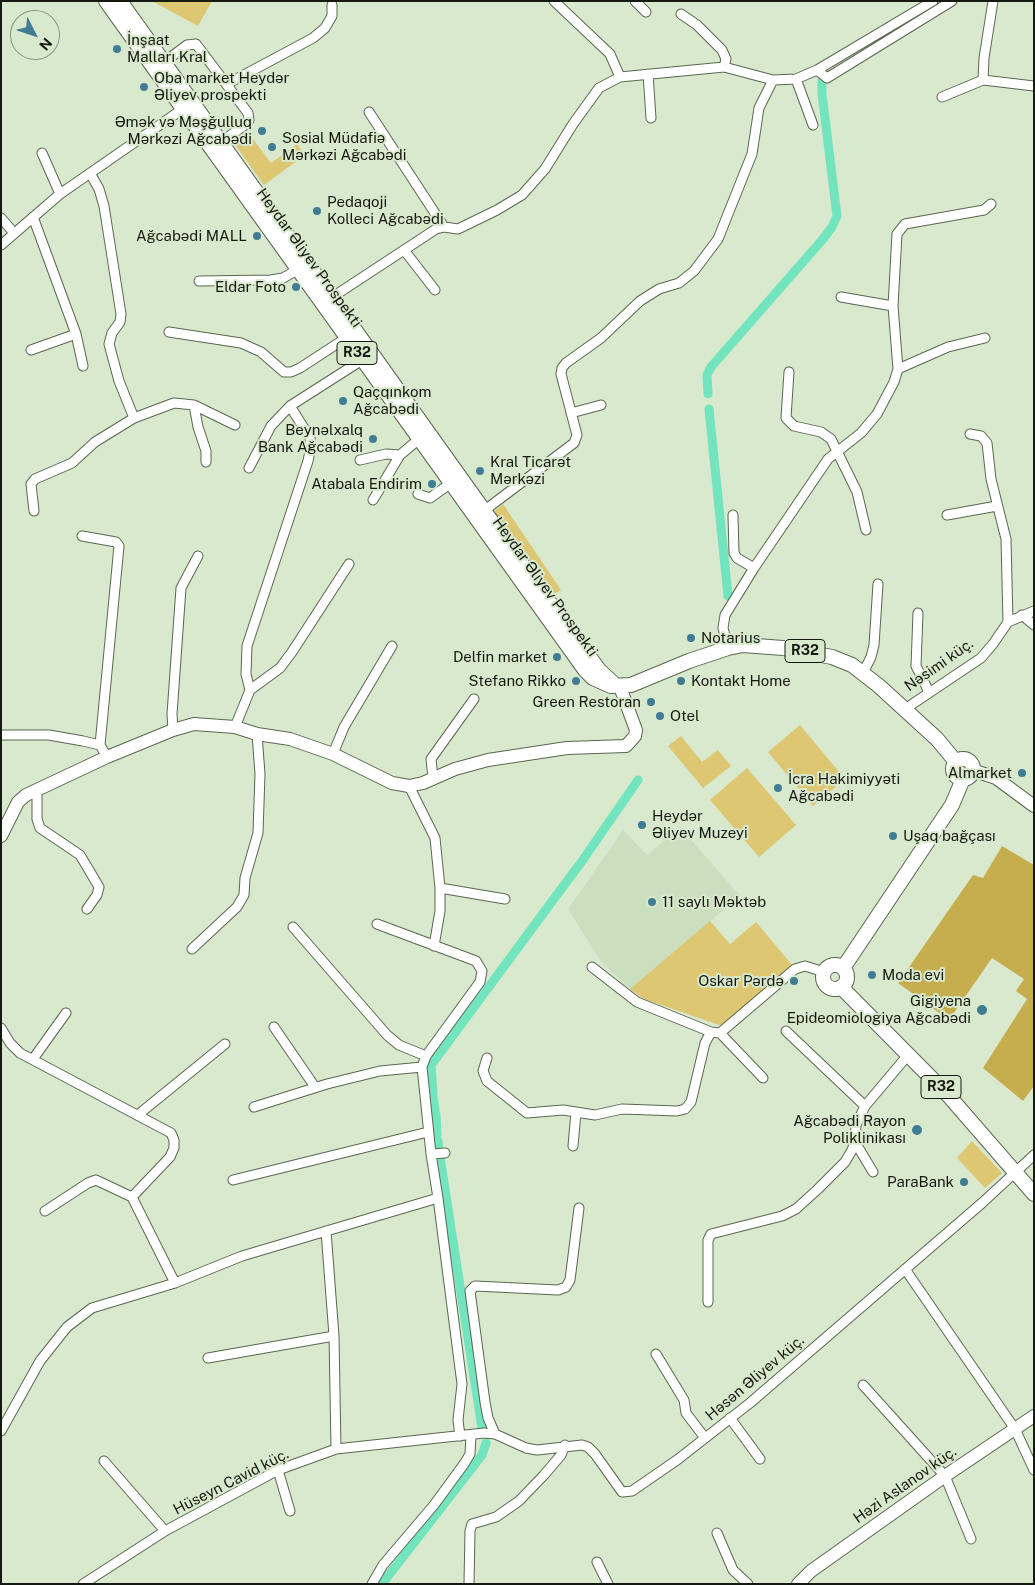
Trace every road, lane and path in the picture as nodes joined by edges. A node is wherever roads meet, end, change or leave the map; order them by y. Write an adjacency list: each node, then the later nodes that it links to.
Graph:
1 (106, 1): 22 (main road, Heydar Əliyev Prospekti / R32)
2 (120, 1): 11 (main road, R32)
3 (554, 1): 15 (street)
4 (635, 1): 9 (street)
5 (933, 1): 13 (street)
6 (952, 1): 13 (street)
7 (993, 1): 18 (street)
8 (332, 5): 19 (street)
9 (646, 12)
10 (681, 14): 12 (street)
11 (163, 63): 19 (street); 22 (main road, R32)
12 (724, 67): 14 (street); 17 (street)
13 (817, 70): 16 (street)
14 (648, 74): 15 (street); 24 (street)
15 (620, 77): 33 (street)
16 (796, 79): 17 (street); 25 (street)
17 (773, 80): 55 (street)
18 (983, 80): 20 (street); 21 (street)
19 (227, 84): 26 (street)
20 (1034, 86)
21 (942, 96)
22 (187, 106): 26 (main road, R32); 28 (street); 37 (main road, Heydar Əliyev Prospekti / R32)
23 (369, 112): 33 (street)
24 (651, 118)
25 (813, 125)
26 (220, 143): 41 (main road, R32)
27 (42, 153): 29 (street)
28 (90, 173): 29 (street); 56 (street)
29 (60, 194): 31 (street)
30 (991, 204): 42 (street)
31 (33, 217): 34 (street); 44 (street)
32 (1, 218): 34 (street)
33 (444, 227): 36 (street)
34 (14, 233): 35 (street)
35 (1, 245)
36 (404, 250): 39 (street); 41 (street)
37 (297, 270): 38 (street); 45 (main road, Heydar Əliyev Prospekti / R32)
38 (198, 281)
39 (435, 290)
40 (841, 297): 42 (street)
41 (331, 298): 69 (main road, R32)
42 (893, 306): 50 (street)
43 (169, 332): 45 (street)
44 (76, 334): 47 (street); 49 (street)
45 (346, 338): 48 (main road, Heydar Əliyev Prospekti / R32)
46 (985, 338): 50 (street)
47 (31, 350)
48 (362, 360): 54 (street); 59 (main road, Heydar Əliyev Prospekti / R32)
49 (84, 366)
50 (898, 368): 60 (street)
51 (789, 372): 60 (street)
52 (194, 405): 56 (street); 57 (street); 63 (street)
53 (601, 405): 55 (street)
54 (290, 406): 64 (street); 88 (street)
55 (572, 413): 69 (street)
56 (134, 418): 70 (street)
57 (235, 425)
58 (970, 434): 68 (street)
59 (419, 439): 61 (street); 65 (main road, Heydar Əliyev Prospekti / R32)
60 (838, 449): 73 (street); 77 (street)
61 (400, 455): 62 (street); 67 (street)
62 (360, 460)
63 (206, 462)
64 (249, 468)
65 (451, 483): 66 (street); 87 (main road, Heydar Əliyev Prospekti / R32)
66 (418, 494)
67 (373, 500)
68 (997, 506): 72 (street); 82 (street)
69 (485, 510): 87 (main road, R32)
70 (34, 511)
71 (733, 515): 77 (street)
72 (947, 515)
73 (866, 530)
74 (82, 536): 96 (street)
75 (198, 556): 93 (street)
76 (349, 564): 88 (street)
77 (754, 568): 85 (street)
78 (878, 584): 86 (street)
79 (1034, 611): 81 (street)
80 (918, 613): 89 (street)
81 (1022, 615): 82 (street); 83 (street)
82 (1008, 622): 89 (street, Nəsimi küç.)
83 (1034, 625)
84 (392, 646): 97 (street)
85 (728, 648): 86 (main road, Nəsimi küç. / R32); 87 (main road, Nəsimi küç. / R32)
86 (863, 673): 91 (main road, Nəsimi küç. / R32)
87 (620, 687): 100 (street)
88 (250, 690): 92 (street)
89 (929, 692): 91 (street, Nəsimi küç.)
90 (474, 699): 100 (street)
91 (905, 709): 99 (main road, Nəsimi küç. / R32)
92 (234, 727): 93 (street); 94 (street)
93 (173, 730): 98 (street)
94 (257, 734): 97 (street); 111 (street)
95 (1, 735): 96 (street)
96 (100, 745): 98 (street)
97 (333, 754): 101 (street)
98 (107, 757): 102 (street)
99 (968, 774): 103 (street); 113 (main road)
100 (433, 778): 101 (street)
101 (409, 786): 105 (street)
102 (37, 789): 104 (street); 107 (street)
103 (1034, 806)
104 (1, 836)
105 (440, 888): 106 (street); 110 (street)
106 (505, 899)
107 (87, 909)
108 (377, 924): 110 (street)
109 (293, 927): 123 (street)
110 (434, 946): 123 (street)
111 (192, 949)
112 (592, 967): 120 (street)
113 (843, 968): 114 (main road); 115 (main road)
114 (824, 972): 115 (main road); 120 (street)
115 (841, 987): 122 (main road, R32)
116 (66, 1013): 125 (street)
117 (274, 1027): 128 (street)
118 (1, 1028): 125 (street)
119 (786, 1031): 129 (street)
120 (715, 1032): 127 (street); 131 (street)
121 (225, 1044): 132 (street)
122 (908, 1055): 129 (street); 140 (main road, R32)
123 (426, 1056): 126 (street)
124 (486, 1058): 131 (street)
125 (32, 1059): 132 (street)
126 (422, 1067): 128 (street); 133 (street)
127 (763, 1078)
128 (315, 1087): 130 (street)
129 (865, 1106): 134 (street)
130 (254, 1107)
131 (576, 1112): 135 (street)
132 (139, 1114): 143 (street)
133 (428, 1132): 137 (street); 141 (street)
134 (855, 1142): 139 (street); 150 (street)
135 (573, 1146)
136 (445, 1153): 137 (street)
137 (431, 1154): 144 (street)
138 (1034, 1155): 140 (street, Həsən Əliyev küç.)
139 (873, 1172)
140 (1014, 1172): 142 (main road, R32); 148 (street, Həsən Əliyev küç.)
141 (233, 1180)
142 (1034, 1194)
143 (132, 1197): 146 (street); 149 (street)
144 (438, 1198): 147 (street); 161 (street)
145 (579, 1208): 159 (street)
146 (45, 1211)
147 (326, 1232): 149 (street); 151 (street)
148 (905, 1269): 156 (street, Həsən Əliyev küç.); 157 (street)
149 (175, 1283): 158 (street)
150 (708, 1302)
151 (334, 1336): 153 (street); 164 (street)
152 (656, 1354): 162 (street)
153 (208, 1358)
154 (863, 1385): 169 (street)
155 (1034, 1416): 157 (street, Həzi Aslanov küç.)
156 (730, 1418): 162 (street, Həsən Əliyev küç.); 165 (street)
157 (1015, 1429): 168 (street); 169 (street, Həzi Aslanov küç.)
158 (1, 1431)
159 (495, 1434): 160 (street, Hüseyn Cavid küç.); 163 (street, Həsən Əliyev küç.)
160 (471, 1435): 161 (street, Hüseyn Cavid küç.); 176 (street)
161 (460, 1436): 164 (street, Hüseyn Cavid küç.)
162 (705, 1438): 163 (street, Həsən Əliyev küç.)
163 (565, 1445): 177 (street)
164 (336, 1449): 167 (street, Hüseyn Cavid küç.)
165 (760, 1459)
166 (104, 1461): 171 (street)
167 (278, 1470): 170 (street); 171 (street, Hüseyn Cavid küç.)
168 (1034, 1470)
169 (945, 1476): 173 (street); 180 (street, Həzi Aslanov küç.)
170 (290, 1511)
171 (164, 1531): 175 (street, Hüseyn Cavid küç.)
172 (717, 1533): 179 (street)
173 (971, 1539)
174 (597, 1562): 178 (street)
175 (83, 1584)
176 (372, 1584)
177 (470, 1584)
178 (608, 1584)
179 (748, 1584)
180 (798, 1584)

